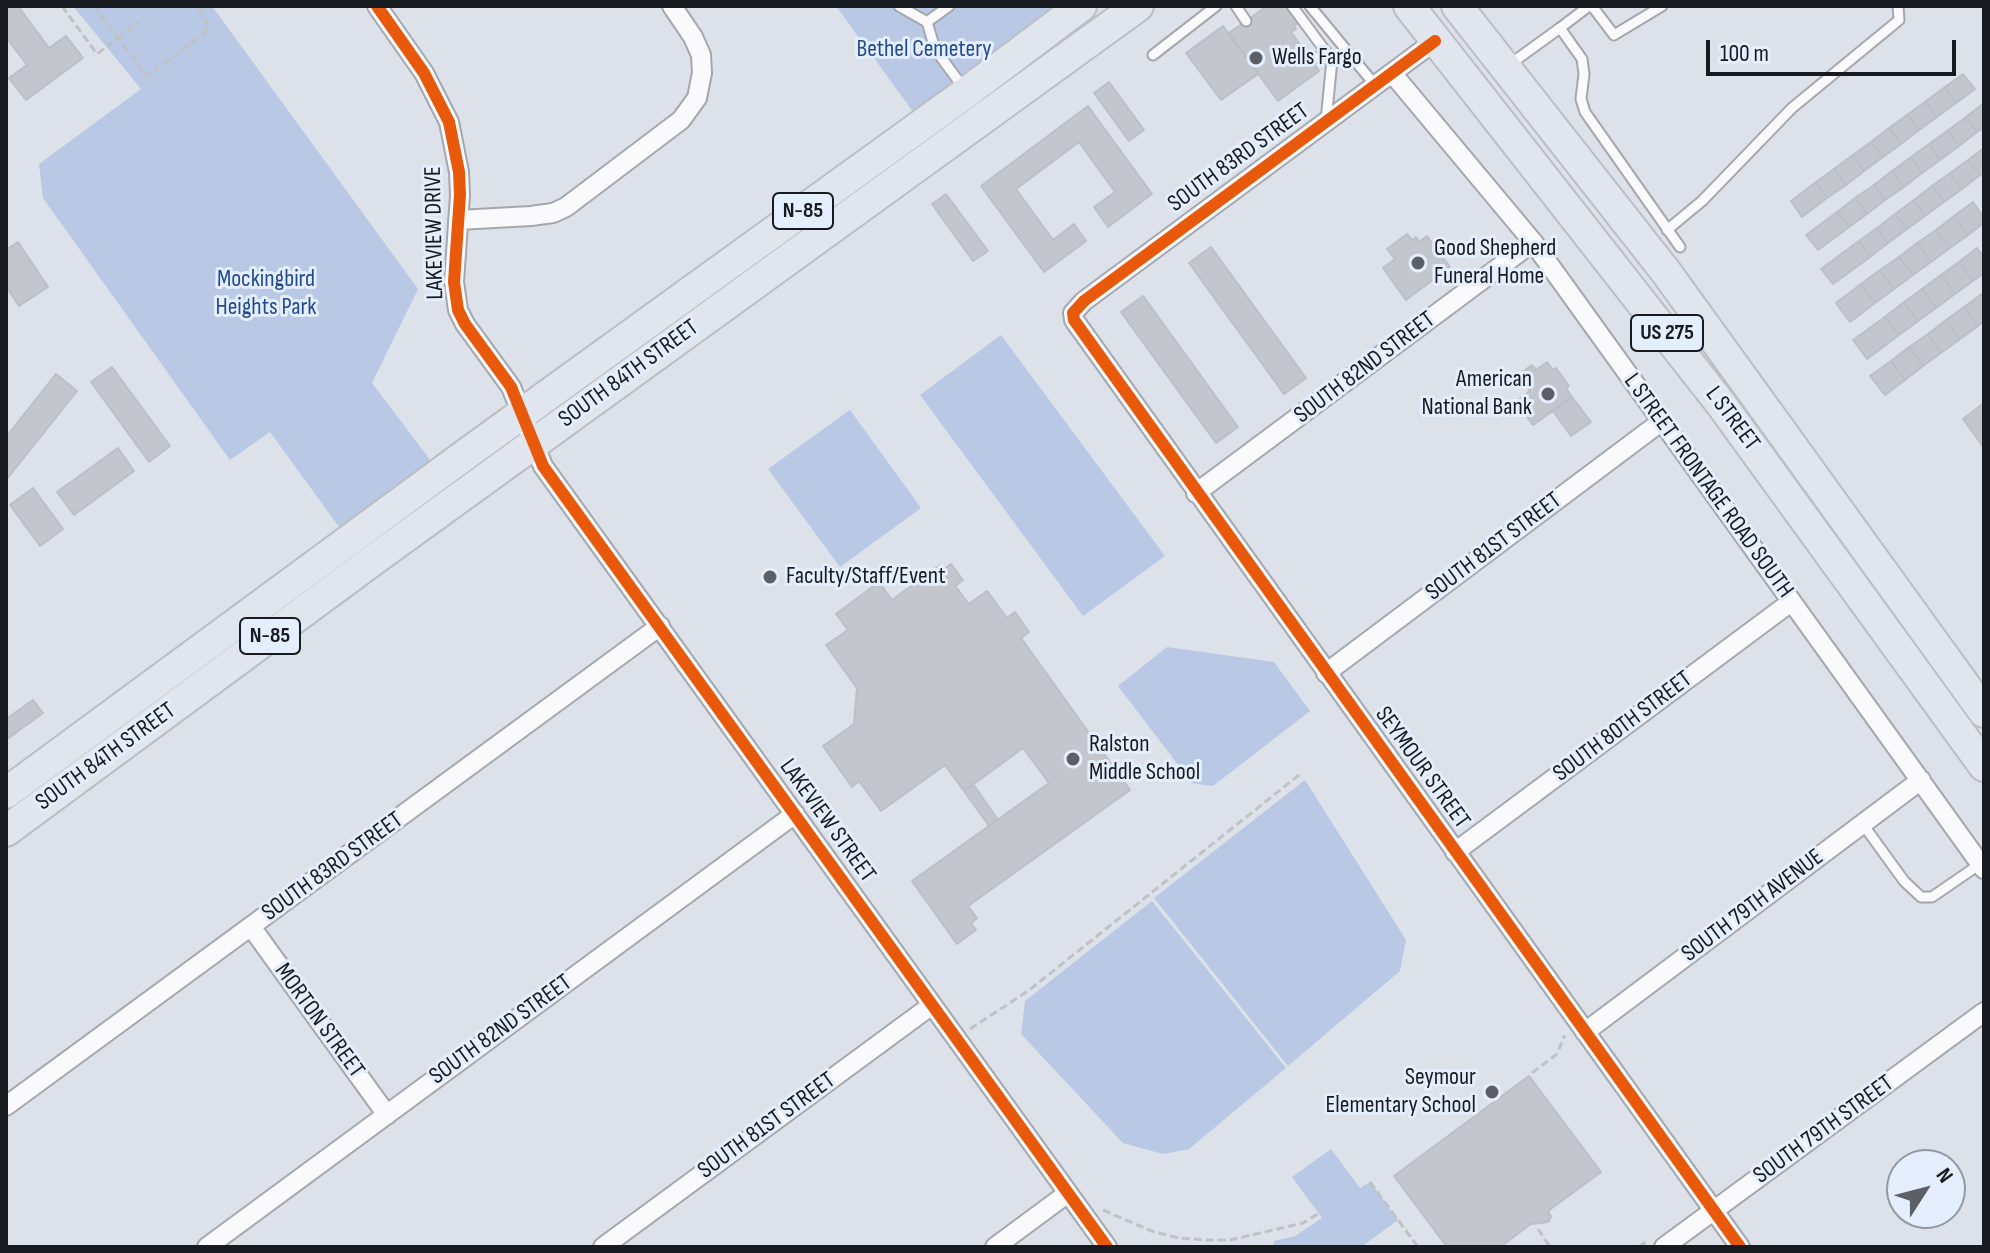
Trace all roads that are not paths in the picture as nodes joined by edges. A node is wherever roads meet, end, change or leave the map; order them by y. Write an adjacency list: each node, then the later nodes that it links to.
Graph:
1 (377, 6): 29 (street, LAKEVIEW DRIVE)
2 (672, 6): 29 (street)
3 (899, 6): 17 (lane)
4 (949, 6): 17 (lane)
5 (1081, 6): 27 (main road, SOUTH 84TH STREET / N-85)
6 (1138, 6): 36 (main road, SOUTH 84TH STREET / N-85)
7 (1216, 6): 20 (lane)
8 (1236, 6): 16 (lane)
9 (1292, 6): 22 (lane)
10 (1310, 6): 23 (lane)
11 (1409, 6): 19 (main road, L STREET / US 275)
12 (1457, 6): 24 (main road, L STREET / US 275)
13 (1591, 6): 14 (lane); 18 (lane)
14 (1662, 6)
15 (1898, 6): 30 (lane)
16 (1246, 21)
17 (927, 22): 27 (lane)
18 (1560, 28): 24 (lane); 30 (lane)
19 (1435, 41): 25 (street, SOUTH 83RD STREET); 42 (main road, L STREET / US 275)
20 (1153, 55)
21 (1311, 57): 22 (lane)
22 (1332, 60): 23 (lane); 28 (lane)
23 (1358, 62): 26 (lane)
24 (1506, 68): 41 (main road, L STREET / US 275)
25 (1392, 73): 26 (street, SOUTH 83RD STREET); 31 (street, L STREET FRONTAGE ROAD SOUTH)
26 (1375, 85): 28 (street, SOUTH 83RD STREET)
27 (967, 92): 34 (main road, SOUTH 84TH STREET / N-85)
28 (1326, 121): 33 (street, SOUTH 83RD STREET)
29 (458, 220): 34 (street, LAKEVIEW DRIVE)
30 (1667, 230): 32 (lane)
31 (1533, 242): 35 (street, L STREET FRONTAGE ROAD SOUTH); 37 (street, SOUTH 82ND STREET)
32 (1680, 247)
33 (1073, 313): 37 (street, SEYMOUR STREET)
34 (523, 414): 36 (street, LAKEVIEW STREET); 44 (main road, SOUTH 84TH STREET / N-85)
35 (1662, 421): 38 (street, L STREET FRONTAGE ROAD SOUTH); 40 (street, SOUTH 81ST STREET)
36 (534, 443): 39 (street, LAKEVIEW STREET); 47 (main road, SOUTH 84TH STREET / N-85)
37 (1196, 493): 40 (street, SEYMOUR STREET)
38 (1791, 602): 43 (street, L STREET FRONTAGE ROAD SOUTH); 48 (street, SOUTH 80TH STREET)
39 (660, 626): 45 (street, LAKEVIEW STREET); 50 (street, SOUTH 83RD STREET)
40 (1326, 673): 48 (street, SEYMOUR STREET)
41 (1984, 712)
42 (1979, 749)
43 (1921, 780): 46 (street, SOUTH 79TH AVENUE); 49 (street, L STREET FRONTAGE ROAD SOUTH)
44 (6, 793)
45 (795, 814): 51 (street, LAKEVIEW STREET); 55 (street, SOUTH 82ND STREET)
46 (1862, 823): 49 (lane); 53 (street, SOUTH 79TH AVENUE)
47 (6, 831)
48 (1455, 852): 53 (street, SEYMOUR STREET)
49 (1982, 866)
50 (252, 928): 54 (street, SOUTH 83RD STREET); 55 (street, MORTON STREET)
51 (932, 1005): 56 (street, LAKEVIEW STREET); 60 (street, SOUTH 81ST STREET)
52 (1984, 1012): 57 (street, SOUTH 79TH STREET)
53 (1576, 1031): 57 (street, SEYMOUR STREET)
54 (6, 1106)
55 (387, 1115): 59 (street, SOUTH 82ND STREET)
56 (1068, 1193): 58 (street); 61 (street, LAKEVIEW STREET)
57 (1714, 1211): 62 (street, SOUTH 79TH STREET); 63 (street, SEYMOUR STREET)
58 (1001, 1245)
59 (207, 1247)
60 (603, 1247)
61 (1107, 1247)
62 (1664, 1247)
63 (1740, 1247)

